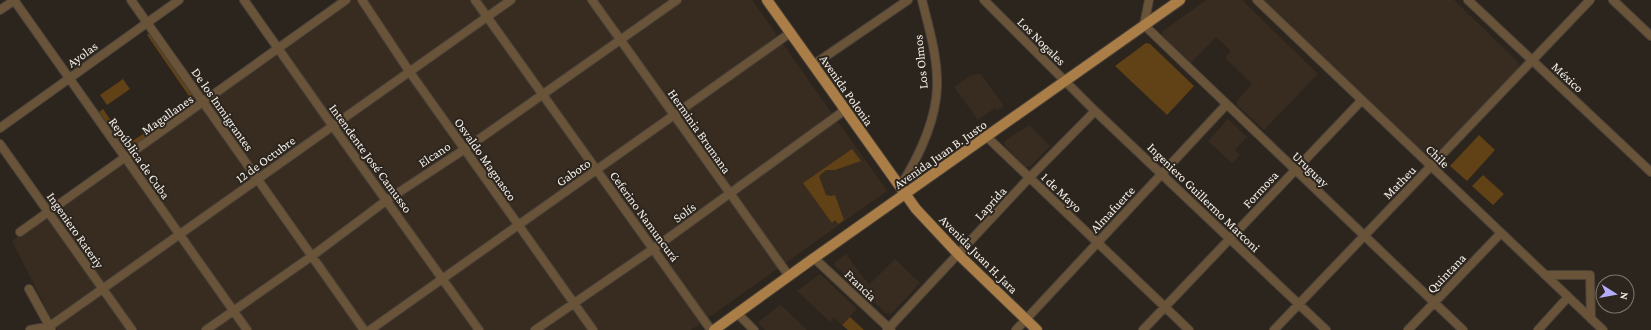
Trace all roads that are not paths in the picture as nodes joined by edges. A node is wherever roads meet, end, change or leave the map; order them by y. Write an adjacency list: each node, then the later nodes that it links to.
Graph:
1 (14, 0): 21 (street); 32 (street, República de Cuba)
2 (131, 0): 23 (street, De los Inmigrantes)
3 (179, 0): 23 (street, Ayolas)
4 (244, 0): 28 (street, Intendente José Camusso)
5 (346, 0): 28 (street, Magallanes)
6 (362, 0): 31 (street, Osvaldo Magnasco)
7 (475, 0): 22 (street, Ceferino Namuncurá)
8 (510, 0): 22 (street, 12 de Octubre)
9 (592, 0): 27 (street, Herminia Brumana)
10 (677, 0): 27 (street, Elcano)
11 (767, 0): 25 (main road, Avenida Polonia)
12 (908, 0): 30 (street)
13 (922, 0): 54 (street, Los Olmos)
14 (984, 0): 33 (street, Los Nogales)
15 (1149, 0): 24 (street)
16 (1180, 0): 24 (main road, Avenida Juan B. Justo)
17 (1257, 0): 35 (street, Chile)
18 (1468, 0): 29 (street, México)
19 (1590, 0): 29 (street, Matheu)
20 (1613, 0): 26 (street)
21 (0, 10)
22 (487, 17): 31 (street, 12 de Octubre); 34 (street, Ceferino Namuncurá)
23 (147, 22): 32 (street, Ayolas); 36 (street, De los Inmigrantes)
24 (1144, 25): 33 (main road, Avenida Juan B. Justo); 37 (street, Uruguay)
25 (790, 33): 30 (main road, Avenida Polonia); 40 (street, Gaboto)
26 (1651, 36)
27 (620, 40): 34 (street, Elcano); 40 (street, Herminia Brumana)
28 (277, 48): 36 (street, Magallanes); 41 (street, Intendente José Camusso)
29 (1532, 60): 47 (street, Matheu); 50 (street, México)
30 (813, 65): 38 (main road, Avenida Polonia)
31 (409, 71): 41 (street, 12 de Octubre); 45 (street, Osvaldo Magnasco)
32 (69, 78): 42 (street, Ayolas); 46 (street, República de Cuba)
33 (1065, 81): 39 (street, Ingeniero Guillermo Marconi); 43 (main road, Avenida Juan B. Justo)
34 (542, 94): 45 (street, Elcano); 48 (street, Ceferino Namuncurá)
35 (1362, 100): 47 (street, Chile); 49 (street, Formosa)
36 (204, 102): 46 (street, Magallanes); 52 (street, De los Inmigrantes)
37 (1226, 105): 49 (street, Uruguay); 51 (street, Almafuerte)
38 (845, 110): 54 (main road, Avenida Polonia); 55 (street, Solís)
39 (1095, 111): 51 (street, Ingeniero Guillermo Marconi); 53 (street, Laprida)
40 (674, 115): 48 (street, Gaboto); 55 (street, Herminia Brumana)
41 (332, 125): 52 (street, 12 de Octubre); 56 (street, Intendente José Camusso)
42 (0, 128)
43 (987, 137): 53 (street, 1 de Mayo); 54 (main road, Avenida Juan B. Justo)
44 (0, 144): 57 (street, Ingeniero Rateriy)
45 (465, 149): 56 (street, Elcano); 58 (street, Osvaldo Magnasco)
46 (125, 158): 57 (street, Magallanes); 61 (street, República de Cuba)
47 (1432, 166): 60 (street, Chile); 62 (street, Matheu)
48 (597, 170): 58 (street, Gaboto); 65 (street, Ceferino Namuncurá)
49 (1294, 170): 62 (street, Uruguay); 63 (street, Formosa)
50 (1651, 172)
51 (1162, 174): 63 (street, Ingeniero Guillermo Marconi); 64 (street, Almafuerte)
52 (257, 178): 61 (street, 12 de Octubre); 67 (street, De los Inmigrantes)
53 (1029, 178): 64 (street, 1 de Mayo); 66 (street, Laprida)
54 (903, 191): 66 (main road, Avenida Juan H. Jara); 68 (main road, Avenida Juan B. Justo)
55 (730, 194): 65 (street, Solís); 70 (street, Herminia Brumana)
56 (387, 200): 67 (street, Elcano); 71 (street, Intendente José Camusso)
57 (48, 213): 59 (street, Magallanes); 73 (street, Ingeniero Rateriy)
58 (519, 225): 71 (street, Gaboto); 76 (street, Osvaldo Magnasco)
59 (20, 232)
60 (1501, 233): 69 (street, Chile); 75 (street, Quintana)
61 (180, 235): 73 (street, 12 de Octubre); 79 (street, República de Cuba)
62 (1364, 236): 75 (street, Uruguay); 77 (street, Matheu)
63 (1230, 238): 77 (street, Ingeniero Guillermo Marconi); 78 (street, Formosa)
64 (1097, 243): 78 (street, 1 de Mayo); 81 (street, Almafuerte)
65 (653, 249): 76 (street, Solís); 93 (street, Ceferino Namuncurá)
66 (959, 254): 81 (main road, Avenida Juan H. Jara); 95 (street, Laprida)
67 (312, 256): 79 (street, Elcano); 88 (street, De los Inmigrantes)
68 (814, 258): 70 (main road, Avenida Juan B. Justo); 95 (street, Francia)
69 (1545, 275): 74 (street, Chile); 82 (street)
70 (789, 276): 80 (main road, Avenida Juan B. Justo)
71 (442, 278): 89 (street, Gaboto); 90 (street, Intendente José Camusso)
72 (30, 289): 83 (street)
73 (102, 289): 83 (street, 12 de Octubre); 85 (street, Ingeniero Rateriy)
74 (1568, 297): 82 (street, Chile); 104 (street)
75 (1434, 303): 102 (street, Quintana); 103 (street, Uruguay)
76 (574, 304): 91 (street, Solís); 92 (street, Osvaldo Magnasco)
77 (1299, 304): 100 (street, Matheu); 101 (street, Ingeniero Guillermo Marconi)
78 (1165, 307): 98 (street, Formosa); 99 (street, 1 de Mayo)
79 (233, 311): 86 (street, Elcano); 87 (street, República de Cuba)
80 (737, 313): 93 (main road, Avenida Juan B. Justo); 94 (street)
81 (1026, 319): 96 (street, Almafuerte); 97 (main road, Avenida Juan H. Jara)
82 (1591, 319): 105 (street, Chile)
83 (51, 328): 84 (street, 12 de Octubre)
84 (30, 330)
85 (132, 330)
86 (206, 330)
87 (247, 330)
88 (364, 330)
89 (370, 330)
90 (479, 330)
91 (535, 330)
92 (593, 330)
93 (713, 330)
94 (754, 330)
95 (889, 330)
96 (1016, 330)
97 (1037, 330)
98 (1143, 330)
99 (1189, 330)
100 (1274, 330)
101 (1326, 330)
102 (1408, 330)
103 (1463, 330)
104 (1538, 330)
105 (1603, 330)

